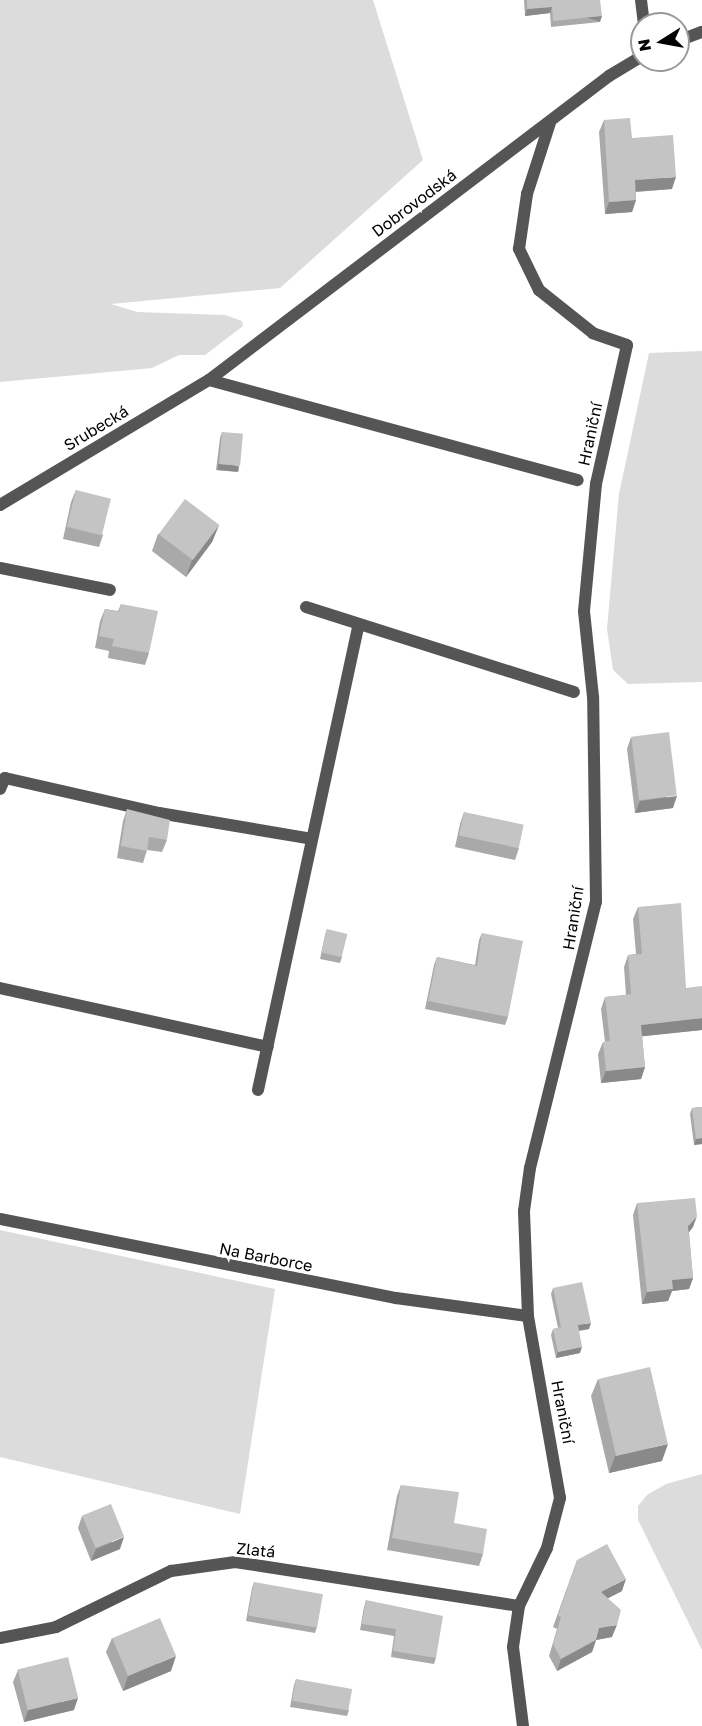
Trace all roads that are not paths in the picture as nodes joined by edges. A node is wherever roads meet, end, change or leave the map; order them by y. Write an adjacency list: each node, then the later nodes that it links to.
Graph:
1 (630, 63): 2 (street, Dobrovodská)
2 (550, 123): 3 (street, Dobrovodská); 17 (street, Hraniční)
3 (209, 380): 4 (street); 5 (street, Srubecká)
4 (578, 480)
5 (0, 505)
6 (0, 568): 7 (street)
7 (110, 590)
8 (306, 607): 9 (street)
9 (358, 626): 10 (street); 12 (street)
10 (574, 692)
11 (0, 789): 12 (street)
12 (312, 839): 14 (street)
13 (0, 988): 14 (street)
14 (268, 1047): 15 (street)
15 (258, 1090)
16 (0, 1219): 17 (street, Na Barborce)
17 (528, 1316): 18 (street, Hraniční)
18 (519, 1606): 19 (street, Zlatá); 20 (street, Hraniční)
19 (0, 1638)
20 (524, 1726)

